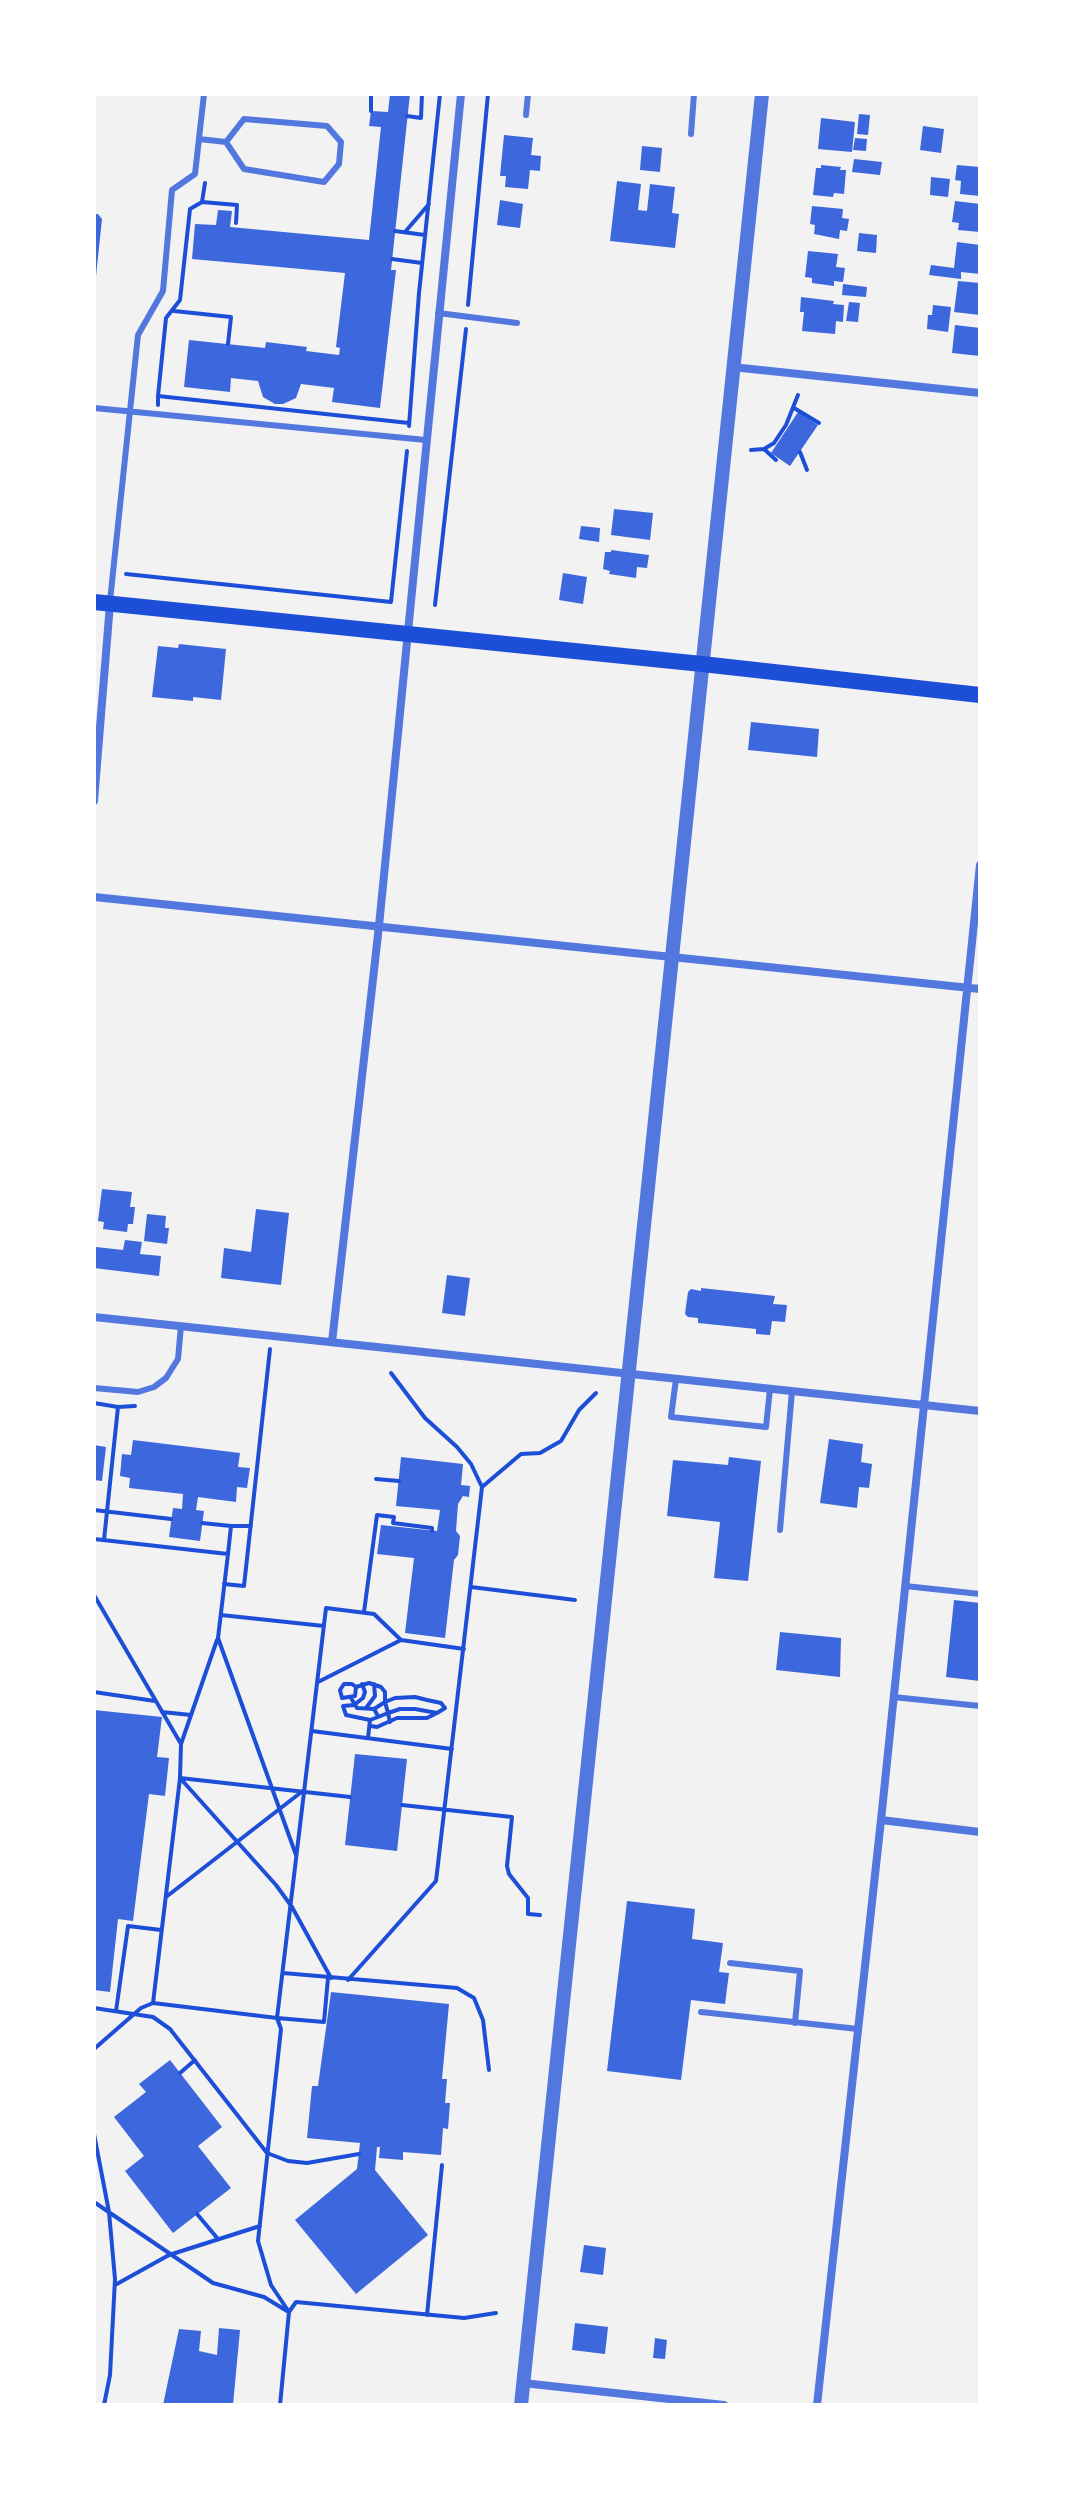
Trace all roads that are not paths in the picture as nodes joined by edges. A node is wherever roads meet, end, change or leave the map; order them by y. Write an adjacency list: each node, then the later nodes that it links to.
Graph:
1 (204, 94): 8 (lane)
2 (461, 94): 10 (street)
3 (528, 94): 6 (lane)
4 (694, 94): 7 (lane)
5 (762, 94): 12 (street)
6 (526, 115)
7 (691, 134)
8 (199, 139): 9 (lane); 15 (lane)
9 (226, 142): 9 (lane)
10 (438, 313): 11 (lane); 16 (street)
11 (517, 323)
12 (732, 367): 13 (street); 19 (street)
13 (980, 393)
14 (94, 408): 15 (lane)
15 (130, 412): 16 (lane); 17 (lane)
16 (426, 440): 18 (street)
17 (102, 603): 18 (main road); 21 (street)
18 (408, 634): 19 (main road); 24 (street)
19 (702, 664): 20 (main road); 25 (street)
20 (980, 695)
21 (94, 801)
22 (980, 865): 26 (street)
23 (94, 897): 24 (street)
24 (379, 926): 25 (street); 30 (street)
25 (671, 957): 26 (street); 31 (street)
26 (968, 988): 27 (street); 36 (street)
27 (980, 989)
28 (94, 1317): 29 (street)
29 (181, 1326): 30 (street); 33 (lane)
30 (332, 1342): 31 (street)
31 (628, 1373): 32 (street); 49 (street)
32 (676, 1379): 34 (street); 34 (lane)
33 (94, 1388)
34 (770, 1389): 35 (street)
35 (792, 1391): 36 (street); 38 (lane)
36 (923, 1405): 37 (street); 39 (street)
37 (980, 1411)
38 (780, 1530)
39 (905, 1586): 40 (lane); 41 (street)
40 (980, 1594)
41 (893, 1697): 42 (lane); 43 (street)
42 (980, 1706)
43 (881, 1820): 44 (street); 48 (street)
44 (980, 1832)
45 (730, 1963): 47 (lane)
46 (701, 2012): 47 (lane)
47 (795, 2023): 48 (lane)
48 (858, 2029): 53 (street)
49 (523, 2383): 50 (street); 51 (street)
50 (666, 2402): 52 (street)
51 (521, 2405)
52 (724, 2405)
53 (817, 2405)

